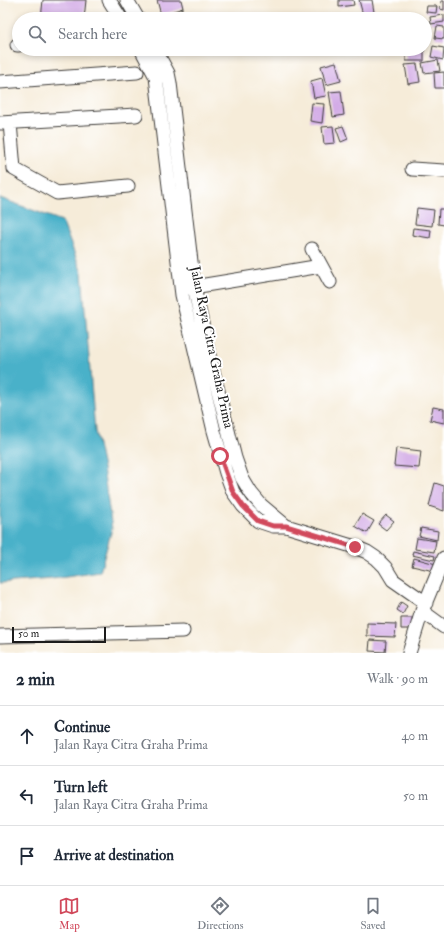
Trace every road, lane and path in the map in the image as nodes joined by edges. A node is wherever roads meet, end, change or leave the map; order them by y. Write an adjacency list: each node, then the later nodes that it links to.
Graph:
1 (128, 0): 4 (street)
2 (116, 2): 3 (street)
3 (119, 12)
4 (134, 12)
5 (145, 56): 16 (street, Jalan Raya Citra Graha Prima)
6 (159, 56): 14 (street, Jalan Raya Citra Graha Prima)
7 (137, 72): 8 (street)
8 (0, 82)
9 (136, 115): 10 (street)
10 (5, 123): 13 (street)
11 (412, 169): 12 (street)
12 (444, 171)
13 (128, 186)
14 (194, 282): 15 (street); 16 (street); 17 (street, Jalan Raya Citra Graha Prima)
15 (330, 282)
16 (180, 284): 17 (street, Jalan Raya Citra Graha Prima)
17 (286, 526): 19 (street, Jalan Raya Citra Graha Prima)
18 (444, 558): 19 (street)
19 (424, 607): 20 (street, Jalan Raya Citra Graha Prima); 23 (street)
20 (444, 627)
21 (183, 631): 22 (street)
22 (0, 636)
23 (410, 653)

